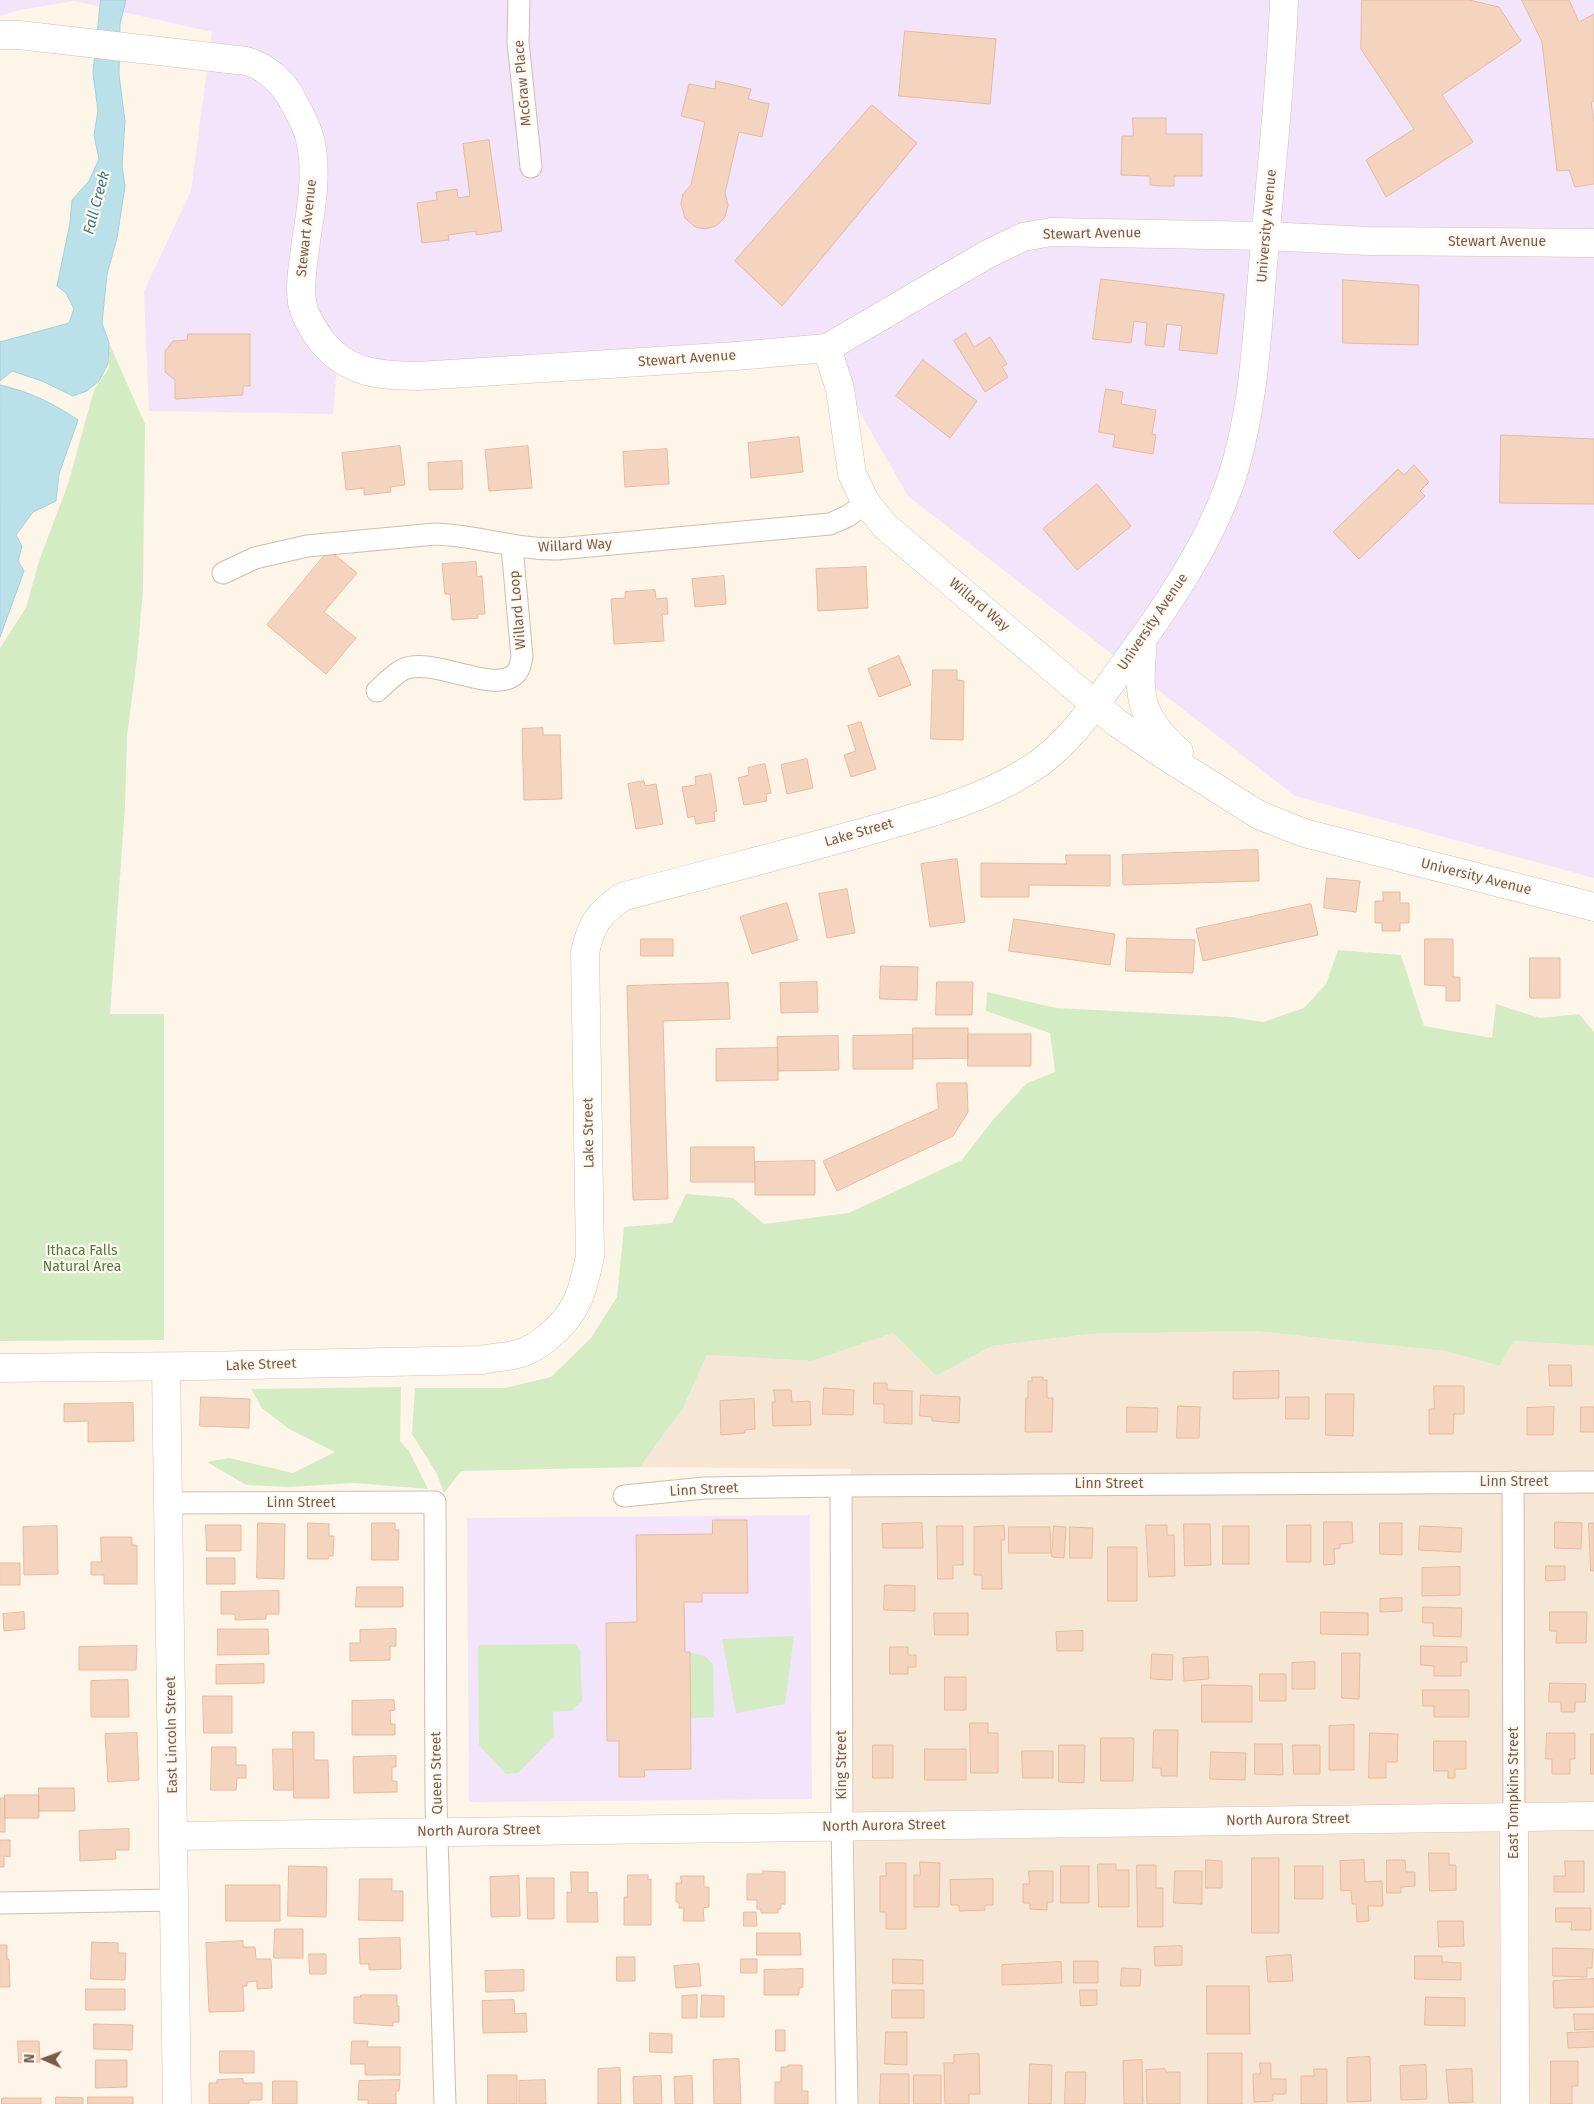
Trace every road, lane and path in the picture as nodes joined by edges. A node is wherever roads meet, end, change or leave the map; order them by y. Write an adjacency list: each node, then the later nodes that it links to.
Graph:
1 (519, 0): 4 (street, McGraw Place)
2 (1284, 0): 5 (street, University Avenue)
3 (0, 35): 7 (street, Stewart Avenue)
4 (531, 166)
5 (1265, 236): 6 (street, Stewart Avenue); 7 (street, Stewart Avenue); 11 (street, University Avenue)
6 (1594, 243)
7 (827, 348): 8 (street, Willard Way)
8 (866, 503): 9 (street, Willard Way); 13 (street, Willard Way)
9 (512, 546): 10 (street, Willard Way); 12 (street, Willard Loop)
10 (223, 573)
11 (1143, 639): 13 (street, University Avenue); 14 (street)
12 (377, 691)
13 (1095, 704): 14 (street, University Avenue); 16 (street, Lake Street)
14 (1221, 790): 15 (street, University Avenue)
15 (1594, 906)
16 (166, 1367): 17 (street, Lake Street); 23 (street, East Lincoln Street)
17 (0, 1368)
18 (1513, 1482): 19 (street, Linn Street); 20 (street, Linn Street); 25 (street, East Tompkins Street)
19 (1594, 1482)
20 (841, 1486): 21 (street, Linn Street); 26 (street, King Street)
21 (624, 1496)
22 (435, 1502): 23 (street, Linn Street); 27 (street, Queen Street)
23 (167, 1503): 28 (street, East Lincoln Street)
24 (1594, 1816): 25 (street, North Aurora Street)
25 (1514, 1817): 26 (street, North Aurora Street); 34 (street, East Tompkins Street)
26 (842, 1826): 27 (street, North Aurora Street); 33 (street, King Street)
27 (438, 1832): 28 (street, North Aurora Street); 32 (street, Queen Street)
28 (173, 1836): 29 (street, East Lincoln Street)
29 (174, 1900): 30 (street); 31 (street, East Lincoln Street)
30 (0, 1903)
31 (177, 2104)
32 (445, 2104)
33 (847, 2104)
34 (1515, 2104)

